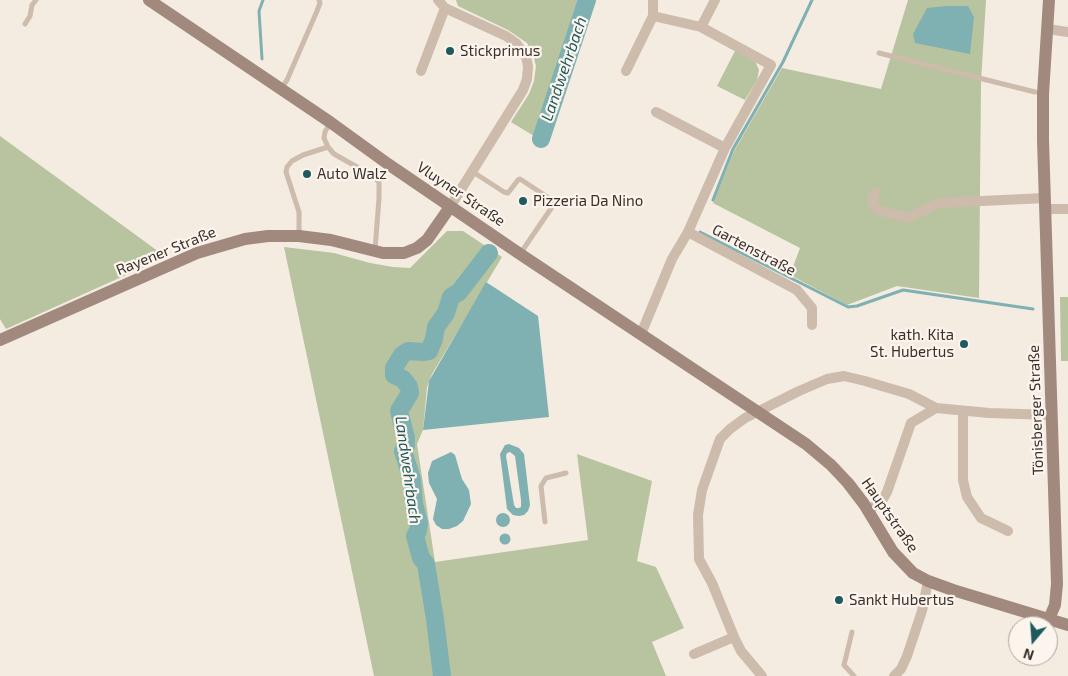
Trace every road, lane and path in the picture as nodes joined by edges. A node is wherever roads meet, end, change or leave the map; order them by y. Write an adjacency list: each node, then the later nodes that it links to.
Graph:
1 (36, 0): 10 (lane)
2 (149, 0): 17 (main road, Vluyner Straße)
3 (319, 0): 17 (lane)
4 (437, 0): 8 (street)
5 (653, 0): 9 (street)
6 (716, 0): 11 (street)
7 (1049, 4): 12 (main road, Tönisberger Straße)
8 (445, 8): 15 (street); 23 (street)
9 (653, 16): 11 (street); 16 (street)
10 (25, 24)
11 (701, 27): 22 (street, Gartenstraße)
12 (1048, 29): 13 (street); 18 (main road, Tönisberger Straße)
13 (1068, 32)
14 (879, 53): 18 (lane)
15 (421, 71)
16 (626, 71)
17 (281, 89): 20 (main road, Vluyner Straße)
18 (1039, 93): 25 (main road, Tönisberger Straße)
19 (656, 112): 22 (street)
20 (330, 122): 21 (lane); 26 (main road, Vluyner Straße)
21 (328, 147): 29 (lane); 30 (lane)
22 (725, 148): 28 (street, Gartenstraße)
23 (473, 172): 26 (street); 31 (lane)
24 (875, 193): 25 (street)
25 (1045, 204): 27 (street); 38 (main road, Tönisberger Straße)
26 (450, 207): 30 (main road, Rayener Straße); 31 (main road, Vluyner Straße)
27 (1068, 209)
28 (688, 232): 32 (street, Gartenstraße); 33 (street, Gartenstraße)
29 (299, 236): 30 (main road, Rayener Straße); 34 (main road, Rayener Straße)
30 (375, 252)
31 (520, 254): 33 (main road, Vluyner Straße)
32 (812, 325)
33 (641, 334): 37 (main road, Vluyner Straße)
34 (0, 340)
35 (936, 408): 36 (street); 37 (street); 40 (street)
36 (963, 411): 38 (street); 42 (street)
37 (758, 412): 40 (main road, Hauptstraße); 47 (street)
38 (1052, 416): 45 (main road, Tönisberger Straße)
39 (566, 472): 41 (lane)
40 (868, 511): 43 (main road, Hauptstraße)
41 (545, 522)
42 (1008, 531)
43 (928, 581): 44 (main road, Hauptstraße); 51 (street)
44 (1039, 616)
45 (1050, 616)
46 (852, 632): 50 (lane)
47 (734, 637): 48 (street); 49 (street)
48 (694, 654)
49 (762, 676)
50 (854, 676)
51 (894, 676)

